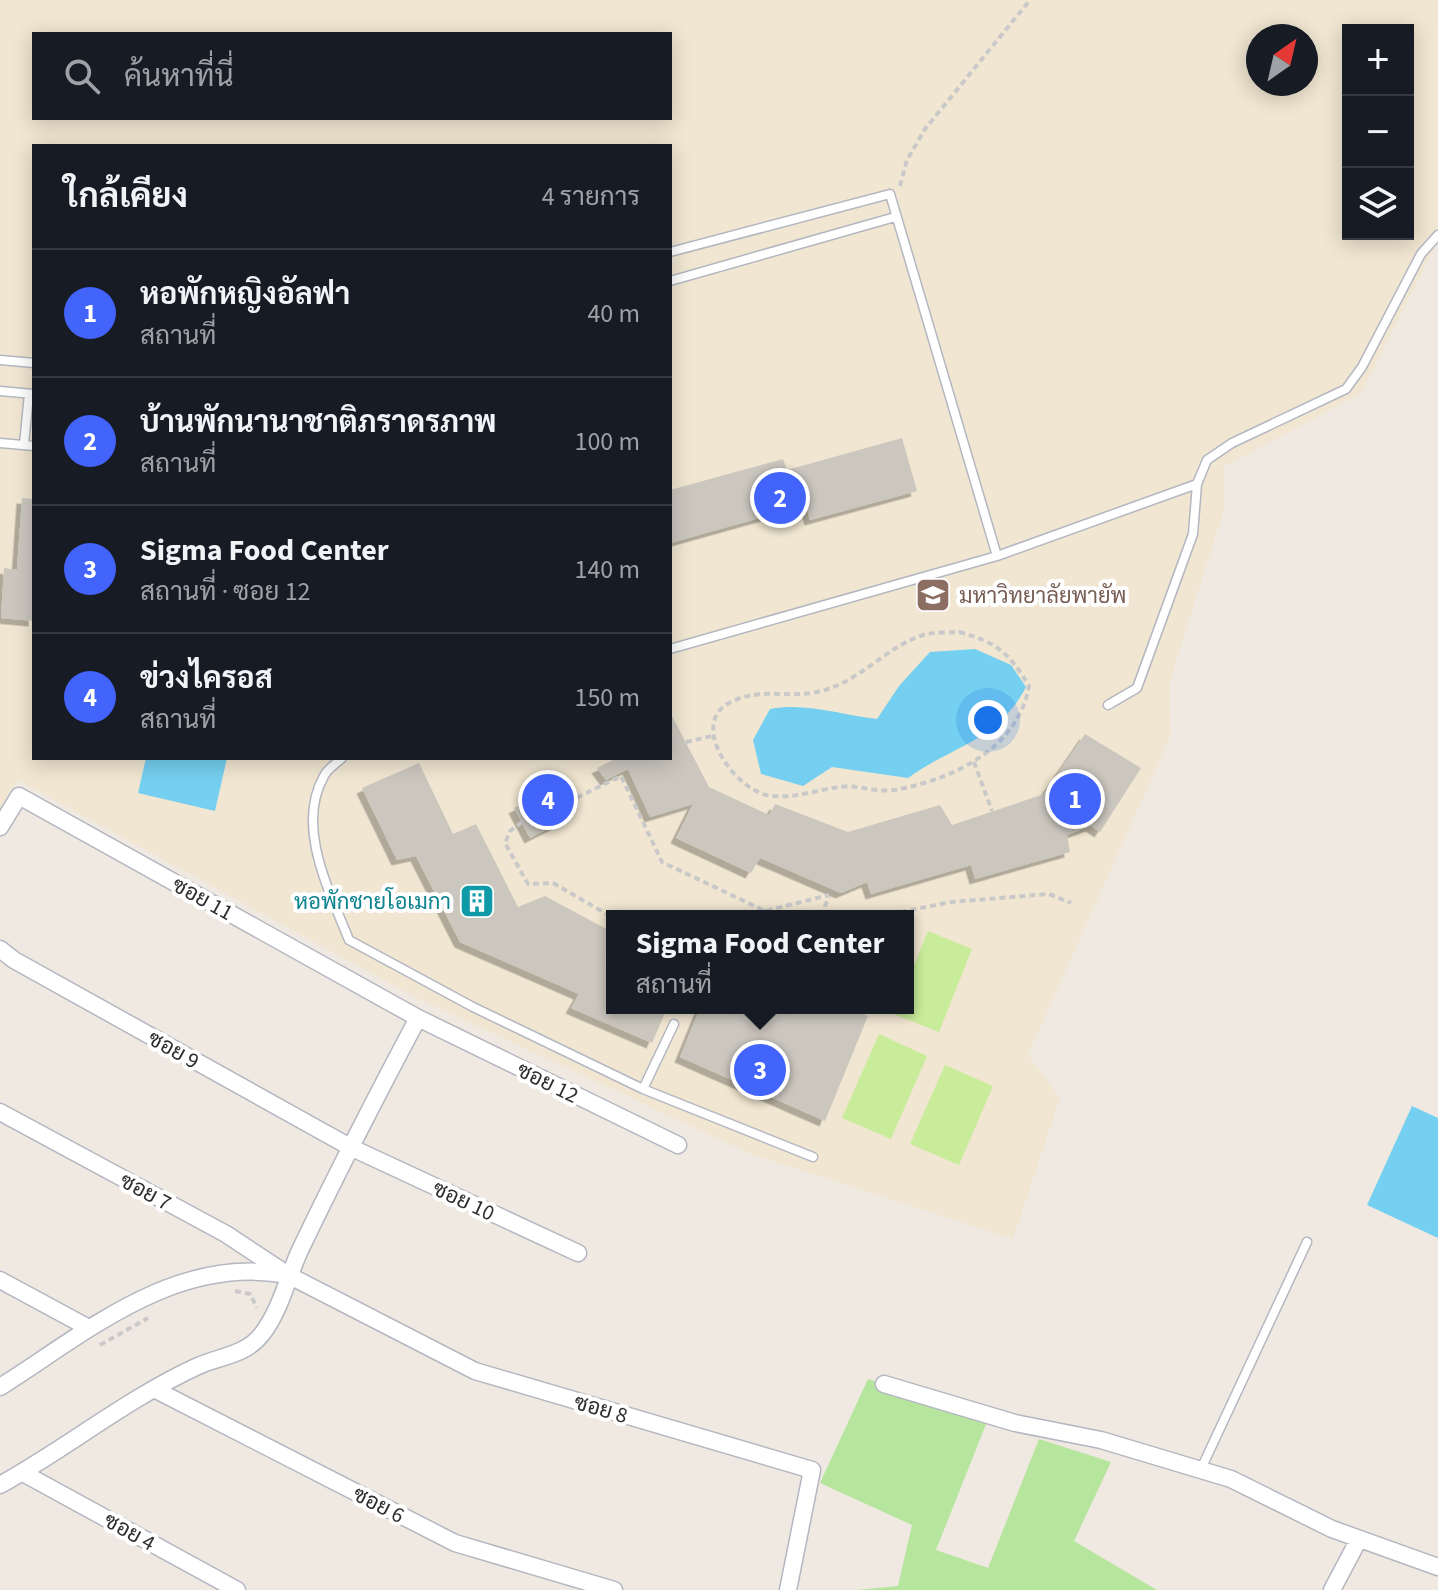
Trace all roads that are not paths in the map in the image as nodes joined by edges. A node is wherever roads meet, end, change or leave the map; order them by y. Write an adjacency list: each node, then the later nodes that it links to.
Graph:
1 (895, 217): 3 (lane); 4 (lane); 13 (lane)
2 (1438, 235): 12 (lane)
3 (672, 251)
4 (672, 280)
5 (0, 360): 6 (lane)
6 (32, 363)
7 (0, 391): 8 (lane)
8 (32, 394): 10 (lane)
9 (0, 443): 10 (lane)
10 (24, 445): 11 (lane)
11 (32, 446)
12 (1197, 484): 13 (lane); 15 (lane)
13 (997, 556): 14 (lane)
14 (672, 648)
15 (1108, 705)
16 (340, 760): 21 (lane)
17 (0, 827): 19 (street, ซอย 11)
18 (0, 949): 24 (street, ซอย 9)
19 (418, 1018): 23 (street, ซอย 12); 24 (street)
20 (674, 1024): 21 (lane)
21 (643, 1089): 25 (lane)
22 (0, 1112): 28 (street, ซอย 7)
23 (678, 1145)
24 (350, 1147): 27 (street, ซอย 10); 28 (street)
25 (813, 1157)
26 (1307, 1242): 34 (lane)
27 (578, 1253)
28 (288, 1275): 30 (street); 33 (street); 41 (street, ซอย 8)
29 (0, 1280): 30 (street)
30 (87, 1327): 32 (street)
31 (884, 1384): 34 (street)
32 (0, 1387)
33 (154, 1389): 35 (street); 40 (street, ซอย 6)
34 (1200, 1470): 37 (street)
35 (23, 1473): 36 (street); 39 (street, ซอย 4)
36 (0, 1485)
37 (1359, 1539): 38 (street); 42 (street)
38 (1438, 1567)
39 (237, 1590)
40 (614, 1590)
41 (788, 1590)
42 (1332, 1590)

